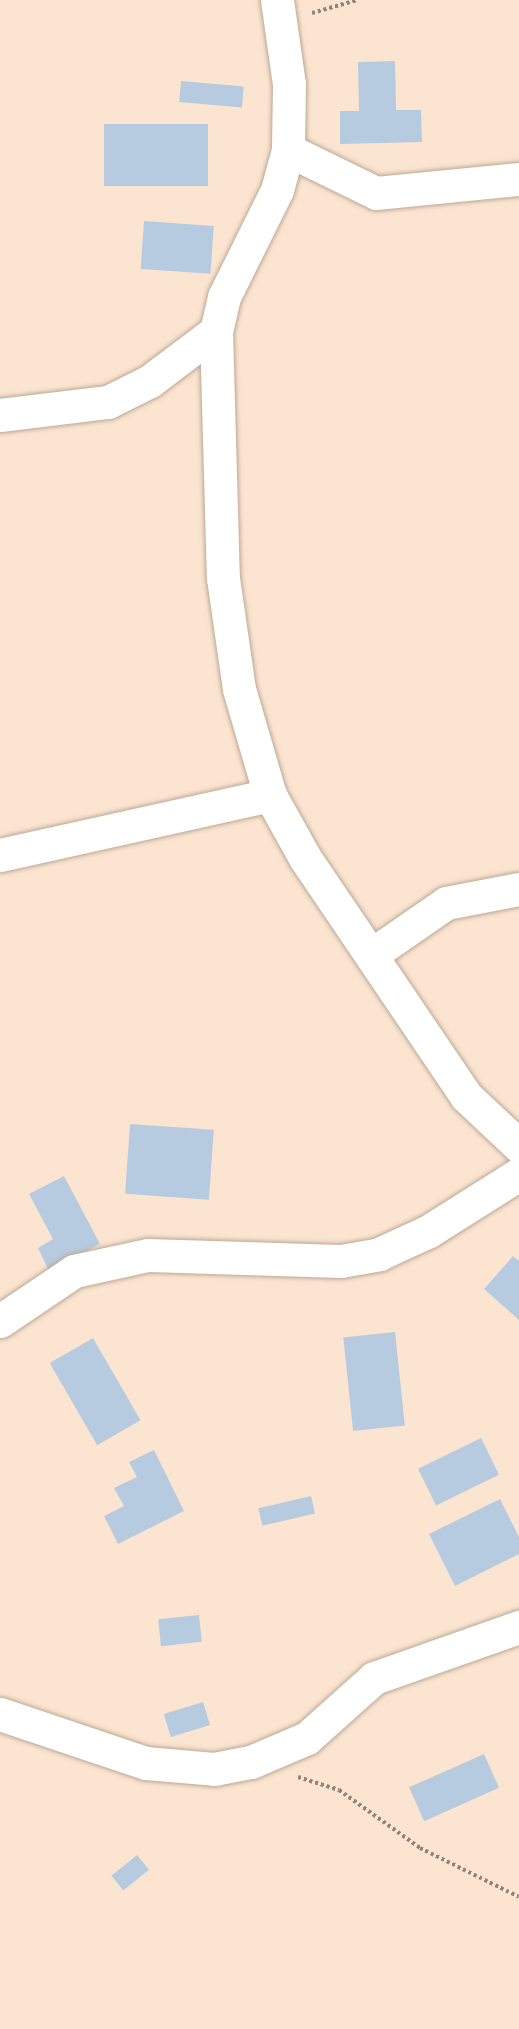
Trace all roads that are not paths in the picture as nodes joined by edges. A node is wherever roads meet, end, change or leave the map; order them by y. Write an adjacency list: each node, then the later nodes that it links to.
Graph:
1 (279, 12): 2 (street)
2 (288, 150): 3 (street); 4 (street)
3 (514, 185)
4 (216, 331): 5 (street); 6 (street)
5 (0, 415)
6 (270, 795): 7 (street); 9 (street)
7 (0, 855)
8 (519, 890): 9 (street)
9 (371, 955): 10 (street)
10 (519, 1146)
11 (519, 1174): 12 (street)
12 (0, 1321)
13 (519, 1627): 14 (street)
14 (0, 1714)

